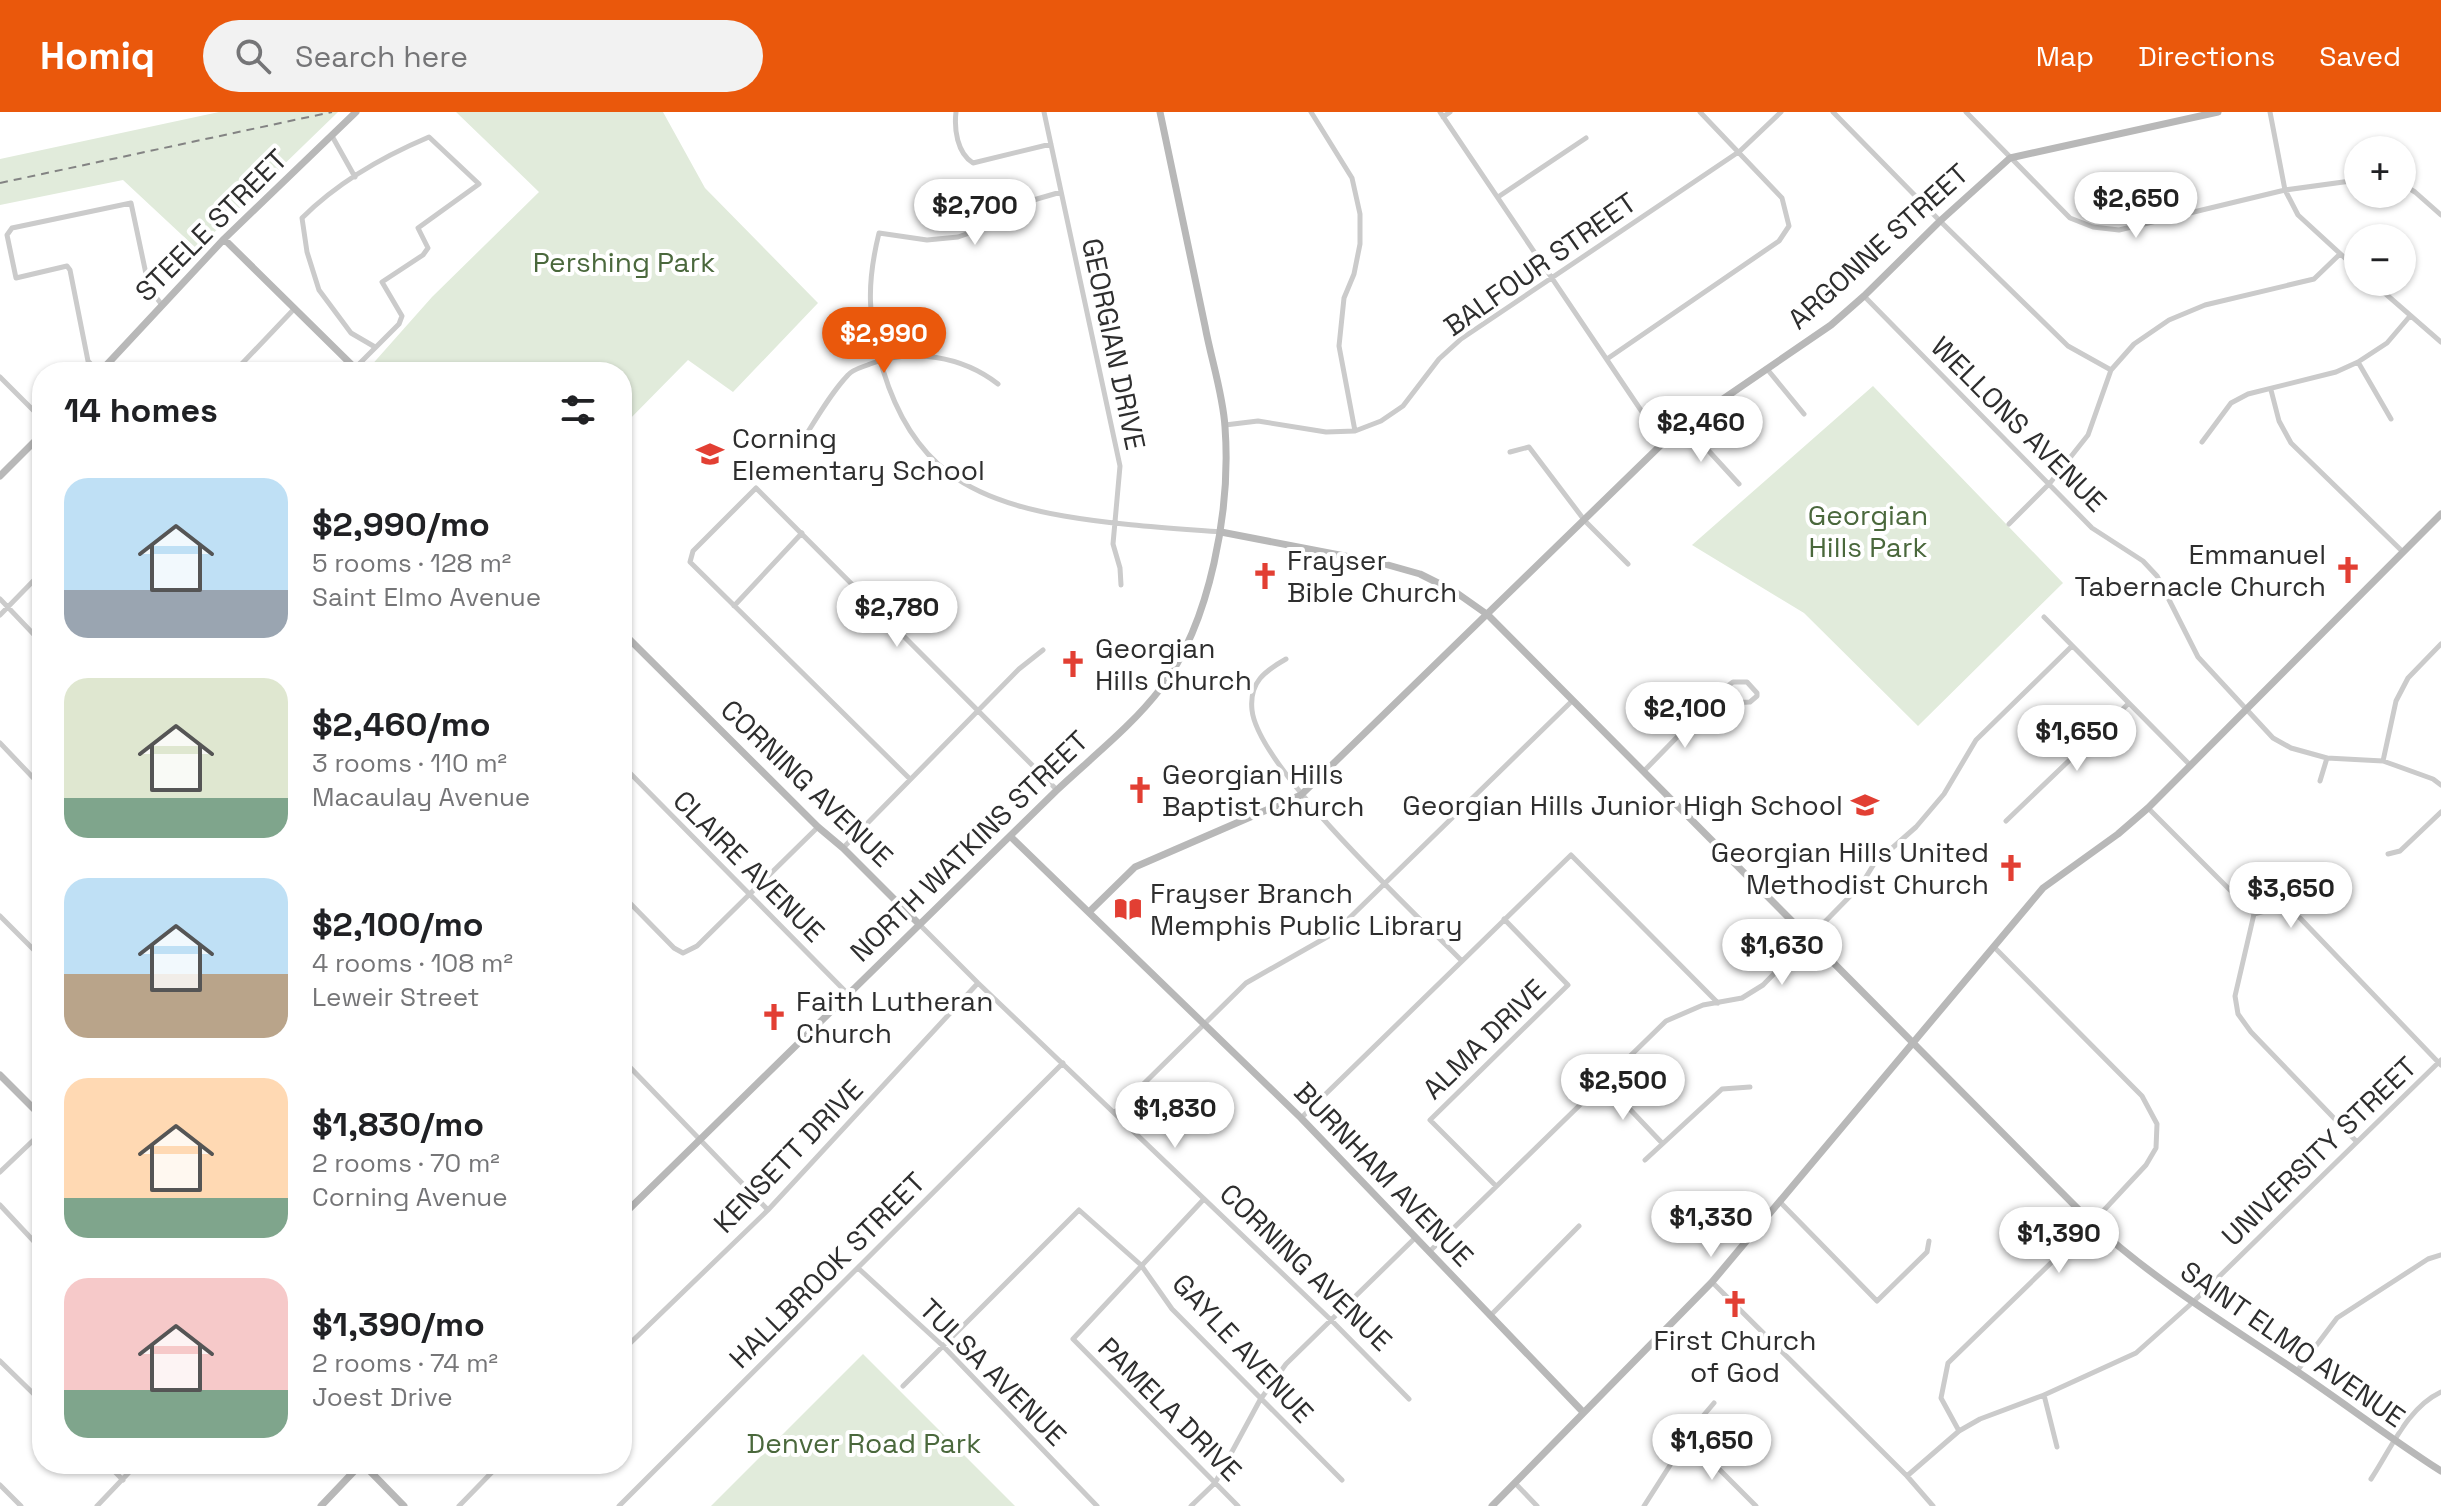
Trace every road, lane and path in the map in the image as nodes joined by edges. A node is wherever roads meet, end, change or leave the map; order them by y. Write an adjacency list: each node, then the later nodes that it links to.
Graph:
1 (356, 112): 14 (street, STEELE STREET)
2 (956, 112): 16 (street)
3 (1044, 112): 16 (street, GEORGIAN DRIVE)
4 (1160, 112): 54 (street, NORTH WATKINS STREET)
5 (1311, 112): 56 (street)
6 (1450, 112): 13 (street)
7 (1700, 112): 17 (street)
8 (1781, 112): 17 (street, BALFOUR STREET)
9 (1833, 112): 26 (street)
10 (1966, 112): 18 (street)
11 (2218, 112): 18 (street, ARGONNE STREET)
12 (2270, 112): 21 (street)
13 (1442, 114): 24 (street)
14 (332, 135): 19 (street); 27 (street, STEELE STREET)
15 (1586, 138): 24 (street)
16 (1051, 144): 22 (street, GEORGIAN DRIVE)
17 (1740, 151): 30 (street, BALFOUR STREET); 38 (street)
18 (2010, 158): 21 (street); 26 (street, ARGONNE STREET)
19 (355, 177): 37 (street); 37 (street)
20 (2344, 182): 21 (street)
21 (2285, 190): 28 (street)
22 (1061, 192): 39 (street, SAINT ELMO AVENUE); 68 (street, GEORGIAN DRIVE)
23 (2416, 193): 25 (street)
24 (1498, 197): 30 (street)
25 (2441, 215)
26 (1940, 221): 31 (street, ARGONNE STREET); 47 (street)
27 (224, 239): 33 (street, STEELE STREET); 34 (street)
28 (2340, 254): 29 (street); 47 (street)
29 (2344, 258)
30 (1552, 278): 38 (street); 56 (street, BALFOUR STREET)
31 (1864, 296): 46 (street, ARGONNE STREET); 63 (street, WELLONS AVENUE)
32 (2388, 296): 35 (street)
33 (162, 305): 40 (street); 41 (street, STEELE STREET)
34 (295, 308): 42 (street); 43 (street)
35 (2410, 316): 36 (street); 45 (street)
36 (2441, 342)
37 (375, 347): 44 (street)
38 (1607, 359): 58 (street)
39 (880, 360): 49 (street); 60 (street); 68 (street, SAINT ELMO AVENUE)
40 (89, 362)
41 (108, 362)
42 (244, 362)
43 (349, 362)
44 (363, 362)
45 (2358, 362): 50 (street); 53 (street)
46 (1767, 369): 52 (street); 55 (street, ARGONNE STREET)
47 (2111, 370): 63 (street)
48 (0, 377): 51 (street)
49 (998, 384)
50 (2271, 390): 57 (street); 71 (street)
51 (32, 409)
52 (1804, 414)
53 (2391, 419)
54 (1225, 425): 56 (street, BALFOUR STREET); 69 (street, NORTH WATKINS STREET)
55 (1685, 425): 58 (street, ARGONNE STREET); 64 (street)
56 (1355, 431)
57 (2202, 442)
58 (1663, 443): 66 (street, ARGONNE STREET)
59 (32, 444): 62 (street)
60 (799, 446)
61 (1510, 452): 66 (street)
62 (0, 476)
63 (2050, 483): 67 (street); 90 (street, WELLONS AVENUE)
64 (1739, 484)
65 (2441, 514): 71 (street)
66 (1585, 521): 72 (street); 79 (street, ARGONNE STREET)
67 (2009, 524)
68 (1114, 525): 69 (street, SAINT ELMO AVENUE); 74 (street, GEORGIAN DRIVE)
69 (1221, 532): 79 (street, SAINT ELMO AVENUE); 102 (street, NORTH WATKINS STREET)
70 (802, 533): 76 (street); 76 (street); 91 (street)
71 (2402, 551): 90 (street)
72 (1628, 564)
73 (32, 582): 77 (street)
74 (1121, 585)
75 (0, 599): 77 (street)
76 (734, 606): 99 (street)
77 (8, 607): 78 (street); 81 (street)
78 (0, 615)
79 (1488, 615): 87 (street, SAINT ELMO AVENUE); 103 (street, ARGONNE STREET)
80 (2044, 617): 84 (street)
81 (32, 632)
82 (632, 642): 107 (street, CORNING AVENUE)
83 (2441, 644): 94 (street)
84 (2072, 646): 89 (street); 119 (street)
85 (1043, 650): 91 (street)
86 (1286, 659): 103 (street)
87 (1572, 701): 96 (street, SAINT ELMO AVENUE); 111 (street)
88 (1710, 704): 88 (street); 96 (street)
89 (2128, 704): 95 (street); 106 (street)
90 (2247, 710): 93 (street, WELLONS AVENUE); 95 (street)
91 (980, 711): 99 (street); 102 (street)
92 (0, 743): 98 (street)
93 (2327, 758): 94 (street, WELLONS AVENUE); 100 (street)
94 (2383, 761): 101 (street, WELLONS AVENUE)
95 (2191, 766): 104 (street)
96 (1644, 771): 119 (street, SAINT ELMO AVENUE)
97 (632, 775): 112 (street, CLAIRE AVENUE)
98 (32, 777)
99 (910, 779): 109 (street)
100 (2320, 781)
101 (2441, 785)
102 (1057, 790): 108 (street, NORTH WATKINS STREET)
103 (1301, 795): 111 (street); 114 (street, ARGONNE STREET)
104 (2148, 808): 115 (street); 120 (street)
105 (2441, 812): 110 (street)
106 (2006, 821)
107 (818, 827): 109 (street, CORNING AVENUE); 112 (street)
108 (1010, 836): 114 (street, BURNHAM AVENUE); 118 (street, NORTH WATKINS STREET)
109 (843, 848): 118 (street, CORNING AVENUE)
110 (2388, 854)
111 (1387, 884): 122 (street); 126 (street)
112 (748, 895): 113 (street); 124 (street, CLAIRE AVENUE)
113 (632, 905)
114 (1089, 912): 126 (street, BURNHAM AVENUE)
115 (2254, 914): 129 (street); 138 (street)
116 (0, 916): 121 (street)
117 (1504, 919): 122 (street); 125 (street); 143 (street, ALMA DRIVE)
118 (919, 924): 123 (street, CORNING AVENUE); 124 (street, NORTH WATKINS STREET)
119 (1811, 939): 125 (street); 127 (street, SAINT ELMO AVENUE)
120 (1993, 946): 127 (street); 149 (street)
121 (32, 948)
122 (1461, 960): 136 (street)
123 (978, 983): 128 (street, CORNING AVENUE); 148 (street, KENSETT DRIVE)
124 (848, 994): 137 (street, NORTH WATKINS STREET)
125 (1719, 1004): 132 (street)
126 (1204, 1023): 135 (street); 136 (street, BURNHAM AVENUE)
127 (1913, 1042): 145 (street); 149 (street, SAINT ELMO AVENUE)
128 (1063, 1063): 135 (street, CORNING AVENUE); 157 (street, HALLBROOK STREET)
129 (2440, 1063): 138 (street, UNIVERSITY STREET)
130 (632, 1069): 137 (street)
131 (0, 1075): 134 (street)
132 (1604, 1082): 140 (street); 143 (street)
133 (1750, 1087): 140 (street)
134 (32, 1107)
135 (1115, 1112): 144 (street, CORNING AVENUE)
136 (1301, 1118): 151 (street, BURNHAM AVENUE)
137 (699, 1139): 147 (street, NORTH WATKINS STREET); 148 (street)
138 (2356, 1141): 159 (street, UNIVERSITY STREET)
139 (32, 1142): 142 (street)
140 (1662, 1143): 141 (street)
141 (1645, 1160)
142 (0, 1172)
143 (1496, 1186): 154 (street)
144 (1204, 1199): 156 (street); 161 (street, CORNING AVENUE)
145 (1780, 1202): 153 (street); 158 (street)
146 (0, 1205): 152 (street)
147 (632, 1206)
148 (768, 1210): 162 (street, KENSETT DRIVE)
149 (2092, 1223): 159 (street, SAINT ELMO AVENUE); 174 (street)
150 (1579, 1226): 160 (street)
151 (1415, 1238): 154 (street, BURNHAM AVENUE); 161 (street)
152 (32, 1239)
153 (1929, 1241)
154 (1428, 1253): 160 (street, BURNHAM AVENUE)
155 (2441, 1255): 165 (street)
156 (1141, 1265): 163 (street, GAYLE AVENUE); 171 (street, GAYLE AVENUE); 188 (street, PAMELA DRIVE)
157 (858, 1268): 163 (street, TULSA AVENUE); 196 (street, HALLBROOK STREET)
158 (1712, 1282): 173 (street); 184 (street)
159 (2192, 1303): 165 (street, SAINT ELMO AVENUE); 169 (street, UNIVERSITY STREET)
160 (1490, 1316): 173 (street, BURNHAM AVENUE)
161 (1331, 1320): 170 (street, CORNING AVENUE); 171 (street)
162 (632, 1341)
163 (943, 1346): 166 (street); 197 (street, TULSA AVENUE)
164 (0, 1361): 167 (street)
165 (2297, 1371): 176 (street, SAINT ELMO AVENUE)
166 (903, 1386)
167 (32, 1392)
168 (2441, 1392): 176 (street)
169 (2044, 1395): 174 (street, UNIVERSITY STREET); 177 (street)
170 (1409, 1399)
171 (1260, 1400): 187 (street, GAYLE AVENUE); 188 (street)
172 (1714, 1403): 175 (street)
173 (1583, 1412): 189 (street)
174 (1959, 1431): 184 (street, UNIVERSITY STREET)
175 (1688, 1438): 202 (street); 203 (street)
176 (2395, 1441): 178 (street, SAINT ELMO AVENUE); 185 (street)
177 (2057, 1447)
178 (2441, 1471)
179 (117, 1474): 186 (street)
180 (128, 1474): 186 (street)
181 (352, 1474): 193 (street)
182 (372, 1474): 194 (street)
183 (490, 1474): 195 (street)
184 (1907, 1476): 204 (street)
185 (2371, 1479)
186 (123, 1480): 192 (street)
187 (1342, 1480)
188 (1215, 1483): 198 (street); 199 (street, PAMELA DRIVE)
189 (1515, 1483): 200 (street); 201 (street)
190 (0, 1485): 191 (street)
191 (21, 1506)
192 (97, 1506)
193 (321, 1506)
194 (404, 1506)
195 (459, 1506)
196 (619, 1506)
197 (1097, 1506)
198 (1191, 1506)
199 (1238, 1506)
200 (1492, 1506)
201 (1537, 1506)
202 (1644, 1506)
203 (1756, 1506)
204 (1933, 1506)

